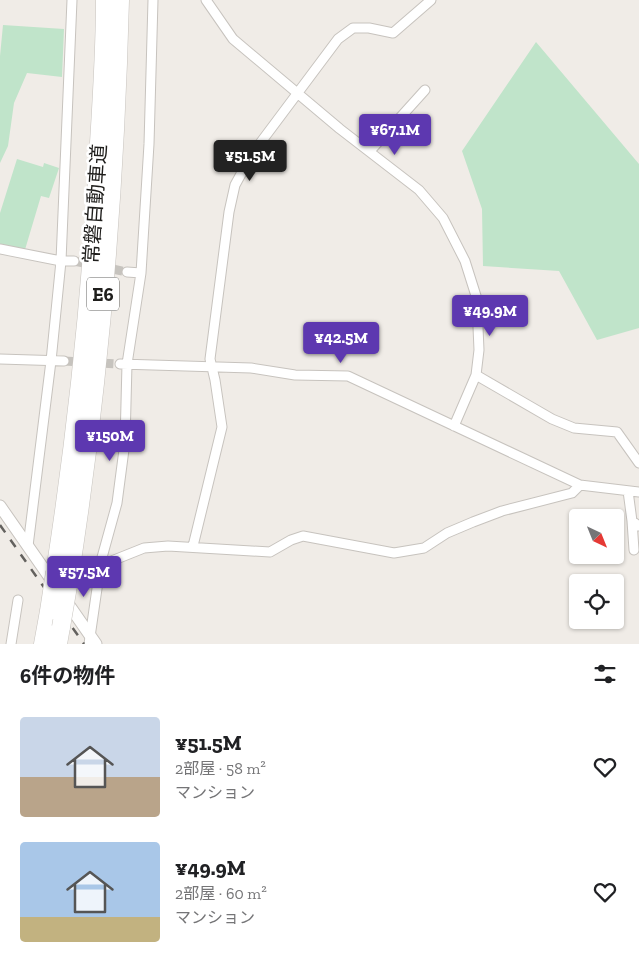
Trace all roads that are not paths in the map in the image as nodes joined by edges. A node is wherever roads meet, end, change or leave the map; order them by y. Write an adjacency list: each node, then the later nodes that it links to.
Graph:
1 (72, 0): 11 (street)
2 (105, 0): 36 (highway, 常磐自動車道 / E6, bridge)
3 (120, 0): 33 (highway, 常磐自動車道 / E6, bridge)
4 (153, 0): 14 (street)
5 (206, 0): 8 (street)
6 (431, 0): 8 (street)
7 (425, 90): 9 (street)
8 (298, 94): 9 (street); 19 (street)
9 (370, 151): 20 (street)
10 (0, 249): 11 (street)
11 (60, 261): 12 (street); 16 (street)
12 (74, 261)
13 (127, 272): 14 (street)
14 (141, 273): 18 (street)
15 (0, 359): 16 (street)
16 (51, 361): 17 (street); 28 (street)
17 (64, 361)
18 (124, 364): 19 (street); 31 (street)
19 (212, 368): 21 (street); 29 (street)
20 (476, 375): 21 (street); 22 (street)
21 (454, 426): 23 (street)
22 (639, 463)
23 (580, 485): 24 (street); 29 (street)
24 (628, 491): 25 (street); 27 (street)
25 (639, 492)
26 (0, 506): 28 (street)
27 (635, 524): 30 (street)
28 (28, 546): 34 (street)
29 (192, 546): 31 (street)
30 (634, 550)
31 (101, 561): 34 (street)
32 (18, 600): 35 (street)
33 (60, 636)
34 (92, 642)
35 (11, 644)
36 (43, 644)

